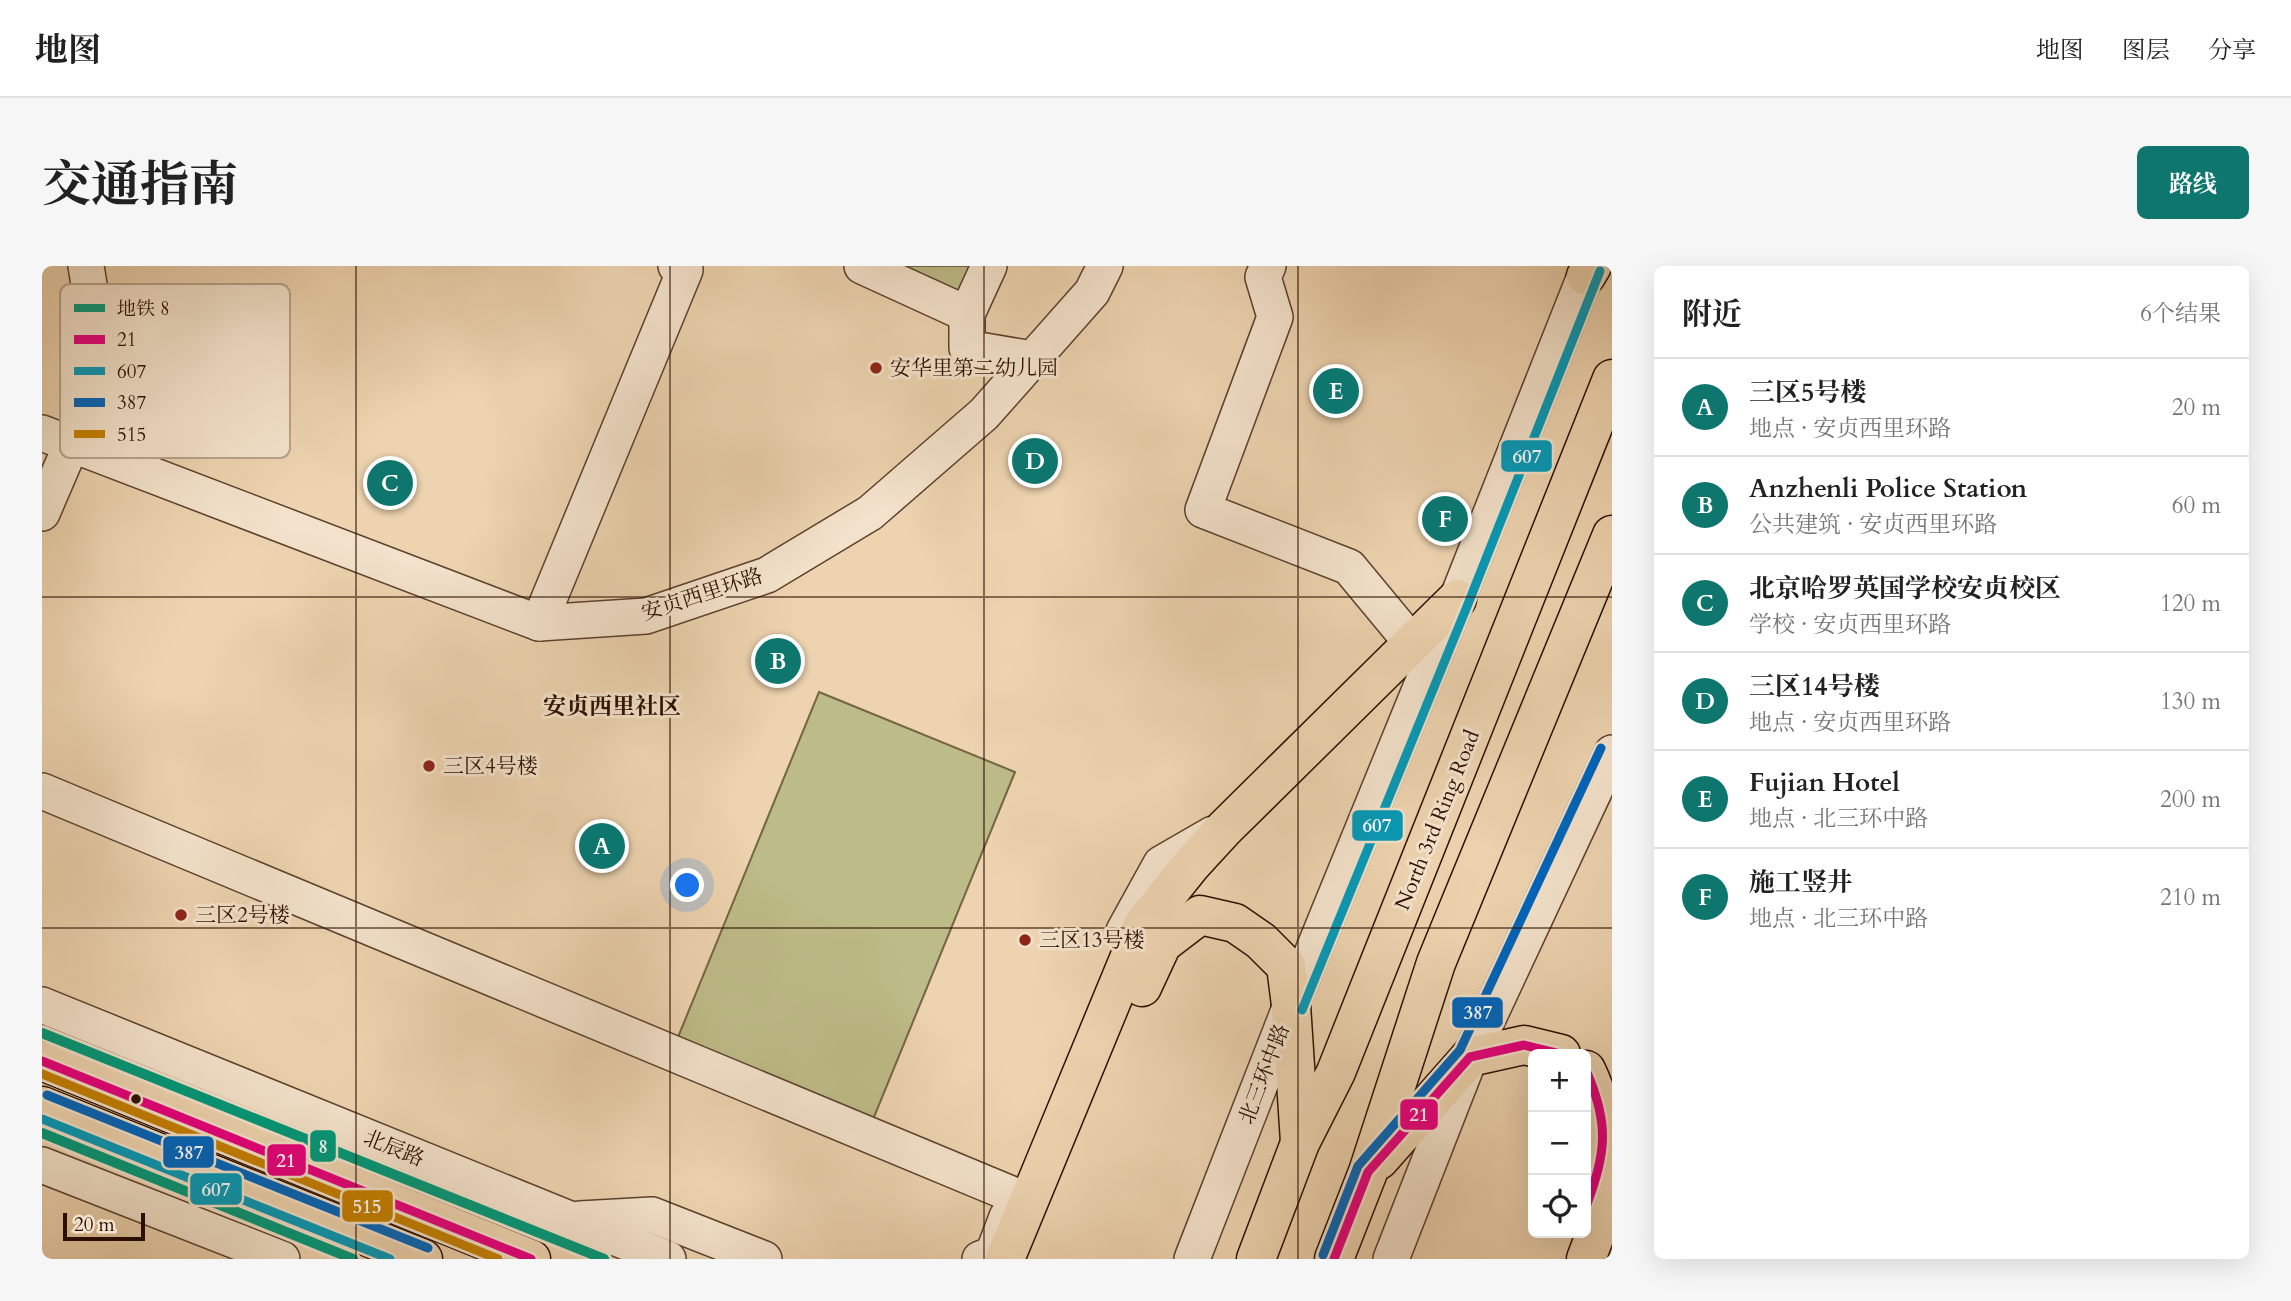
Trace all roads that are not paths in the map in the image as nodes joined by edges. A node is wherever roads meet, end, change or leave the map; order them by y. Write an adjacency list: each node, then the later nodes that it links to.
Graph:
1 (676, 266): 15 (street)
2 (862, 266): 7 (street)
3 (989, 266): 7 (street)
4 (1105, 266): 8 (street, 安贞西里环路)
5 (1268, 266): 16 (street)
6 (1589, 269): 14 (street)
7 (967, 314): 8 (street)
8 (1032, 359): 15 (street, 安贞西里环路)
9 (1612, 379): 27 (main road, North 3rd Ring Road)
10 (57, 439): 12 (street)
11 (107, 458): 15 (street, 安贞西里环路)
12 (42, 513)
13 (1612, 535): 29 (main road)
14 (1457, 598): 16 (main road)
15 (538, 623)
16 (1420, 655): 19 (main road); 21 (street, 北三环中路)
17 (1612, 753): 23 (street)
18 (42, 792): 32 (street)
19 (1225, 828): 32 (street); 41 (main road)
20 (42, 1005): 33 (street, 北辰路)
21 (1291, 1005): 27 (main road); 42 (main road); 43 (street, 北三环中路)
22 (1540, 1049): 23 (main road)
23 (1471, 1058): 29 (main road); 46 (street)
24 (42, 1061): 37 (main road)
25 (1591, 1077): 31 (main road)
26 (42, 1106): 36 (main road)
27 (1300, 1143): 44 (main road, North 3rd Ring Road)
28 (42, 1165): 35 (street)
29 (1368, 1172): 45 (main road)
30 (1612, 1190): 48 (main road)
31 (1591, 1194)
32 (1016, 1196): 40 (street)
33 (571, 1219): 38 (street, 北辰路); 39 (street)
34 (1574, 1238): 47 (main road)
35 (282, 1259)
36 (423, 1259)
37 (531, 1259)
38 (668, 1259)
39 (764, 1259)
40 (979, 1259)
41 (1005, 1259)
42 (1025, 1259)
43 (1192, 1259)
44 (1256, 1259)
45 (1334, 1259)
46 (1391, 1259)
47 (1566, 1259)
48 (1586, 1259)

